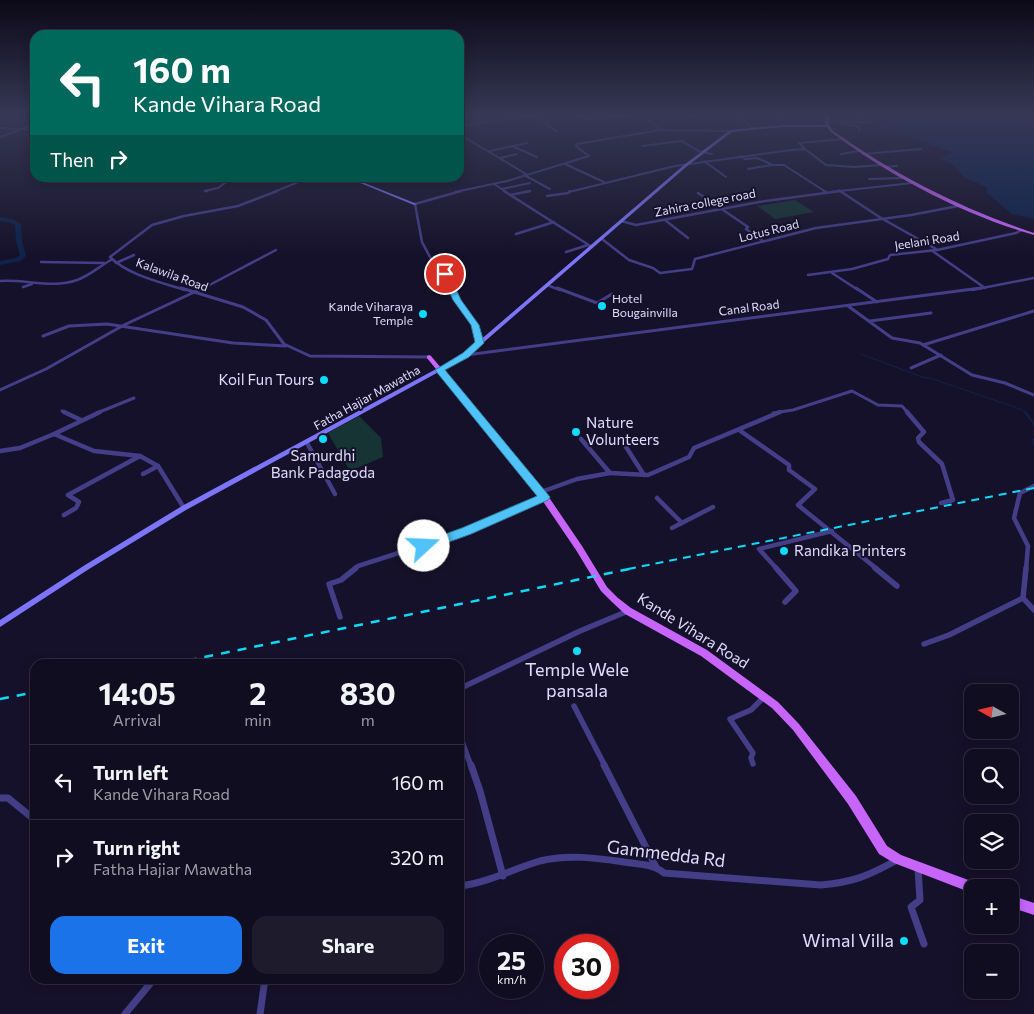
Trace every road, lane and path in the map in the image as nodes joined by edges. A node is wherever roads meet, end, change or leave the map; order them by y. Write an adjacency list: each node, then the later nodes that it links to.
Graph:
1 (503, 161): 15 (street)
2 (573, 161): 9 (street)
3 (700, 161): 8 (street)
4 (704, 161): 16 (street)
5 (765, 161): 10 (street)
6 (821, 161): 11 (street)
7 (874, 161): 11 (main road)
8 (690, 162): 22 (street); 41 (street, Fatha Hajiar Mawatha)
9 (565, 164): 15 (street); 22 (street)
10 (773, 165): 14 (street); 31 (street)
11 (880, 165): 13 (main road)
12 (897, 166): 13 (street)
13 (885, 168): 17 (main road)
14 (748, 169)
15 (525, 174): 24 (street); 27 (street)
16 (726, 177)
17 (903, 178): 18 (street); 23 (main road)
18 (869, 179)
19 (226, 182): 29 (street)
20 (298, 182): 54 (street, Kalawila Road)
21 (360, 182): 35 (street)
22 (604, 182): 34 (street)
23 (912, 183): 28 (street, Zahira college road); 36 (main road)
24 (494, 184): 26 (street); 35 (street)
25 (530, 184): 26 (street)
26 (502, 189): 33 (street)
27 (550, 189)
28 (839, 190): 31 (street, Zahira college road); 38 (street)
29 (205, 191)
30 (530, 191): 33 (street)
31 (826, 192): 37 (street, Zahira college road)
32 (698, 193): 37 (street)
33 (510, 195): 40 (street)
34 (548, 196)
35 (416, 204): 75 (street)
36 (958, 206): 38 (street, Lotus Road); 42 (main road)
37 (720, 208): 39 (street, Zahira college road); 47 (street)
38 (882, 218): 47 (street, Lotus Road); 51 (street)
39 (665, 220): 41 (street, Zahira college road); 45 (street)
40 (554, 222): 43 (street); 48 (street)
41 (621, 222): 46 (street, Fatha Hajiar Mawatha)
42 (1022, 230): 44 (main road); 51 (street, Jeelani Road)
43 (516, 234)
44 (1034, 234)
45 (688, 238)
46 (602, 239): 47 (street, Lotus Road); 48 (street, Fatha Hajiar Mawatha)
47 (764, 241)
48 (590, 246): 52 (street); 63 (street, Fatha Hajiar Mawatha)
49 (276, 250): 66 (street)
50 (931, 250): 51 (street, Jeelani Road); 58 (street, Jeelani Road); 65 (street)
51 (937, 250)
52 (566, 252)
53 (134, 255): 57 (street)
54 (111, 260): 56 (street); 57 (street, Kalawila Road)
55 (42, 262): 56 (street)
56 (105, 263): 62 (street)
57 (116, 263): 66 (street, Kalawila Road)
58 (832, 273): 59 (street, Jeelani Road); 68 (street)
59 (808, 276)
60 (1034, 278): 65 (street, Canal Road)
61 (0, 281): 62 (street)
62 (36, 283): 64 (street)
63 (547, 285): 67 (street); 75 (street, Fatha Hajiar Mawatha)
64 (24, 287)
65 (985, 288): 68 (street, Canal Road)
66 (194, 293): 73 (street); 77 (street, Kalawila Road)
67 (612, 294)
68 (877, 302): 69 (street, Canal Road)
69 (848, 306): 72 (street); 78 (street, Canal Road)
70 (1034, 311): 76 (street)
71 (931, 313): 72 (street)
72 (870, 321): 76 (street)
73 (124, 325): 74 (street); 77 (street); 83 (street)
74 (43, 336)
75 (480, 343): 78 (street, Fatha Hajiar Mawatha)
76 (923, 345): 79 (street)
77 (290, 347): 80 (street, Kalawila Road)
78 (466, 355): 82 (street, Fatha Hajiar Mawatha)
79 (941, 355): 81 (street); 84 (street)
80 (429, 357): 82 (main road, Kande Vihara Road)
81 (911, 368)
82 (440, 370): 91 (street, Fatha Hajiar Mawatha); 101 (main road, Kande Vihara Road)
83 (0, 390)
84 (1034, 395)
85 (134, 398): 87 (street)
86 (62, 411): 87 (street)
87 (81, 420): 89 (street)
88 (740, 430): 98 (street); 103 (street); 109 (street)
89 (54, 434): 93 (street); 94 (street)
90 (581, 439): 96 (street)
91 (306, 443): 100 (street); 105 (street, Fatha Hajiar Mawatha)
92 (626, 447): 98 (street)
93 (0, 451)
94 (140, 456): 95 (street); 106 (street)
95 (158, 466): 97 (street); 105 (street)
96 (610, 473): 98 (street); 101 (street)
97 (143, 474)
98 (644, 475)
99 (1034, 486): 111 (street)
100 (335, 494)
101 (542, 495): 114 (main road, Kande Vihara Road); 115 (street)
102 (657, 498): 107 (street)
103 (941, 503)
104 (713, 507): 107 (street)
105 (184, 508): 116 (street, Fatha Hajiar Mawatha)
106 (64, 515)
107 (682, 523): 108 (street)
108 (672, 528)
109 (832, 531): 110 (street); 112 (street)
110 (897, 586)
111 (1023, 598): 113 (street); 117 (street)
112 (785, 602)
113 (1034, 610)
114 (628, 611): 118 (street); 119 (main road, Kande Vihara Road)
115 (340, 617)
116 (0, 624)
117 (924, 644)
118 (464, 687)
119 (764, 697): 122 (street); 125 (main road, Kande Vihara Road)
120 (574, 706): 126 (street)
121 (464, 747): 128 (street)
122 (753, 764)
123 (0, 798): 124 (street)
124 (30, 816)
125 (898, 859): 126 (street, Gammedda Rd); 127 (main road, Kande Vihara Road)
126 (656, 867): 128 (street, Gammedda Rd)
127 (918, 867): 129 (main road, Kande Vihara Road); 133 (street)
128 (503, 876): 130 (street, Gammedda Rd)
129 (964, 884)
130 (464, 885)
131 (1019, 904): 132 (main road)
132 (1034, 909)
133 (924, 944)
134 (150, 984): 136 (street)
135 (263, 984): 137 (street)
136 (125, 1014)
137 (260, 1014)

